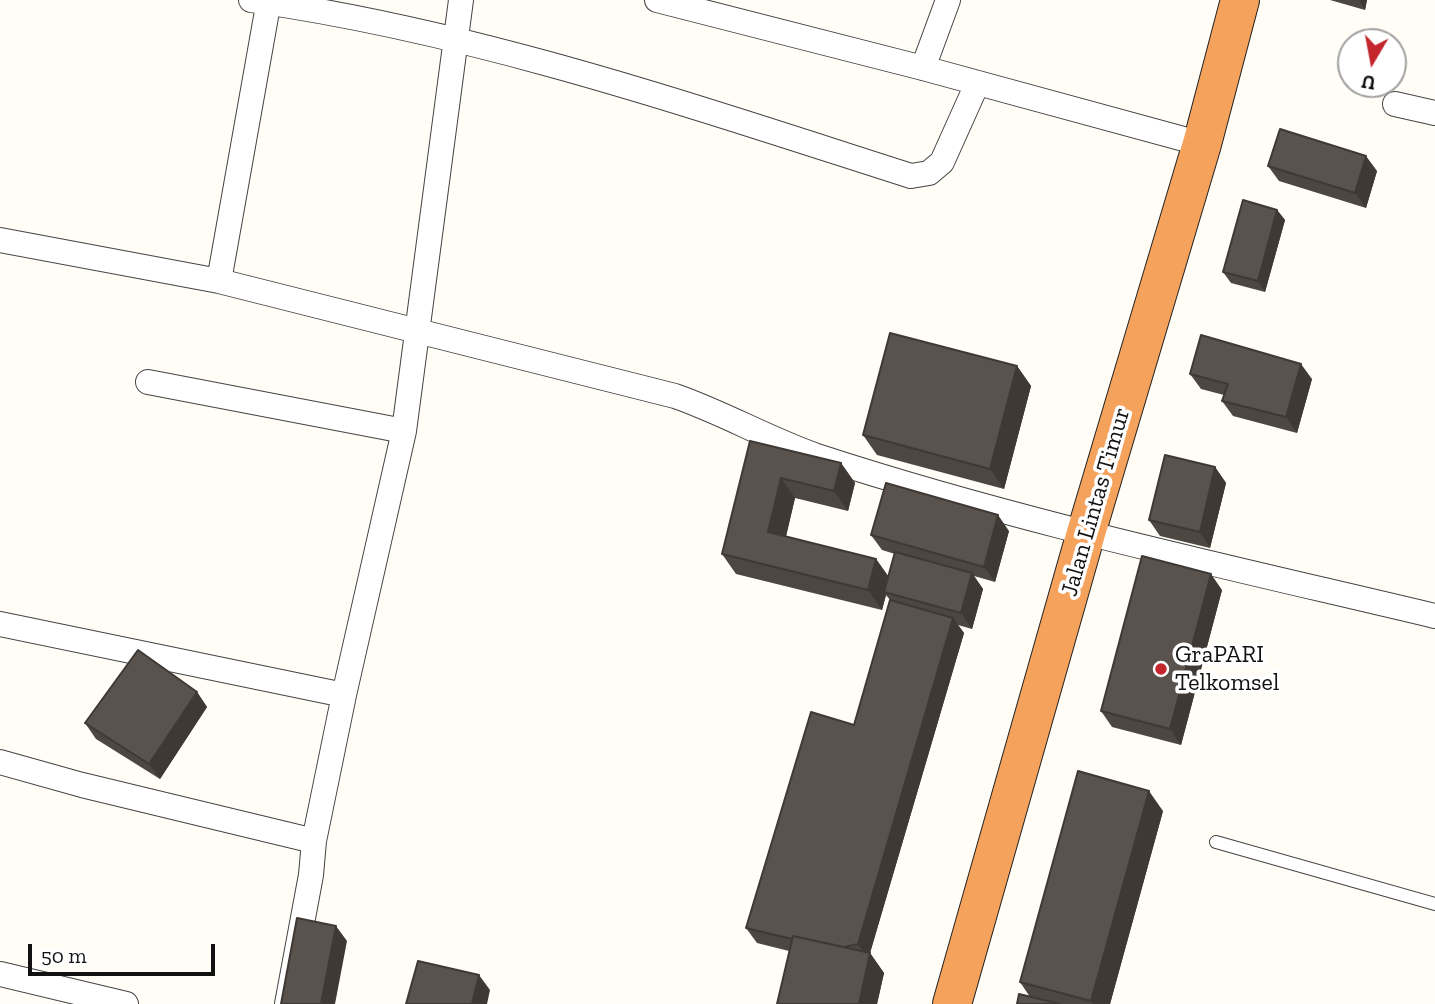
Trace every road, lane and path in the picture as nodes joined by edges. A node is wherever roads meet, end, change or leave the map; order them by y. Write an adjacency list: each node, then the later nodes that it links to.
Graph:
1 (461, 0): 6 (street)
2 (657, 0): 7 (street)
3 (948, 0): 7 (street)
4 (1240, 0): 11 (highway, Jalan Lintas Timur)
5 (263, 1): 6 (street); 13 (street)
6 (454, 40): 8 (street); 14 (street)
7 (923, 68): 8 (street)
8 (977, 84): 11 (street)
9 (1395, 104): 10 (street)
10 (1435, 113)
11 (1202, 145): 17 (highway, Jalan Lintas Timur)
12 (0, 240): 13 (street)
13 (219, 281): 14 (street)
14 (418, 331): 16 (street); 17 (street)
15 (148, 382): 16 (street)
16 (404, 431): 20 (street)
17 (1086, 533): 18 (street); 28 (highway, Jalan Lintas Timur)
18 (1435, 616)
19 (0, 624): 20 (street)
20 (344, 695): 22 (street)
21 (0, 762): 22 (street)
22 (314, 841): 27 (street)
23 (1216, 842): 24 (lane)
24 (1435, 904)
25 (0, 974): 26 (street)
26 (126, 1004)
27 (287, 1004)
28 (952, 1004)

